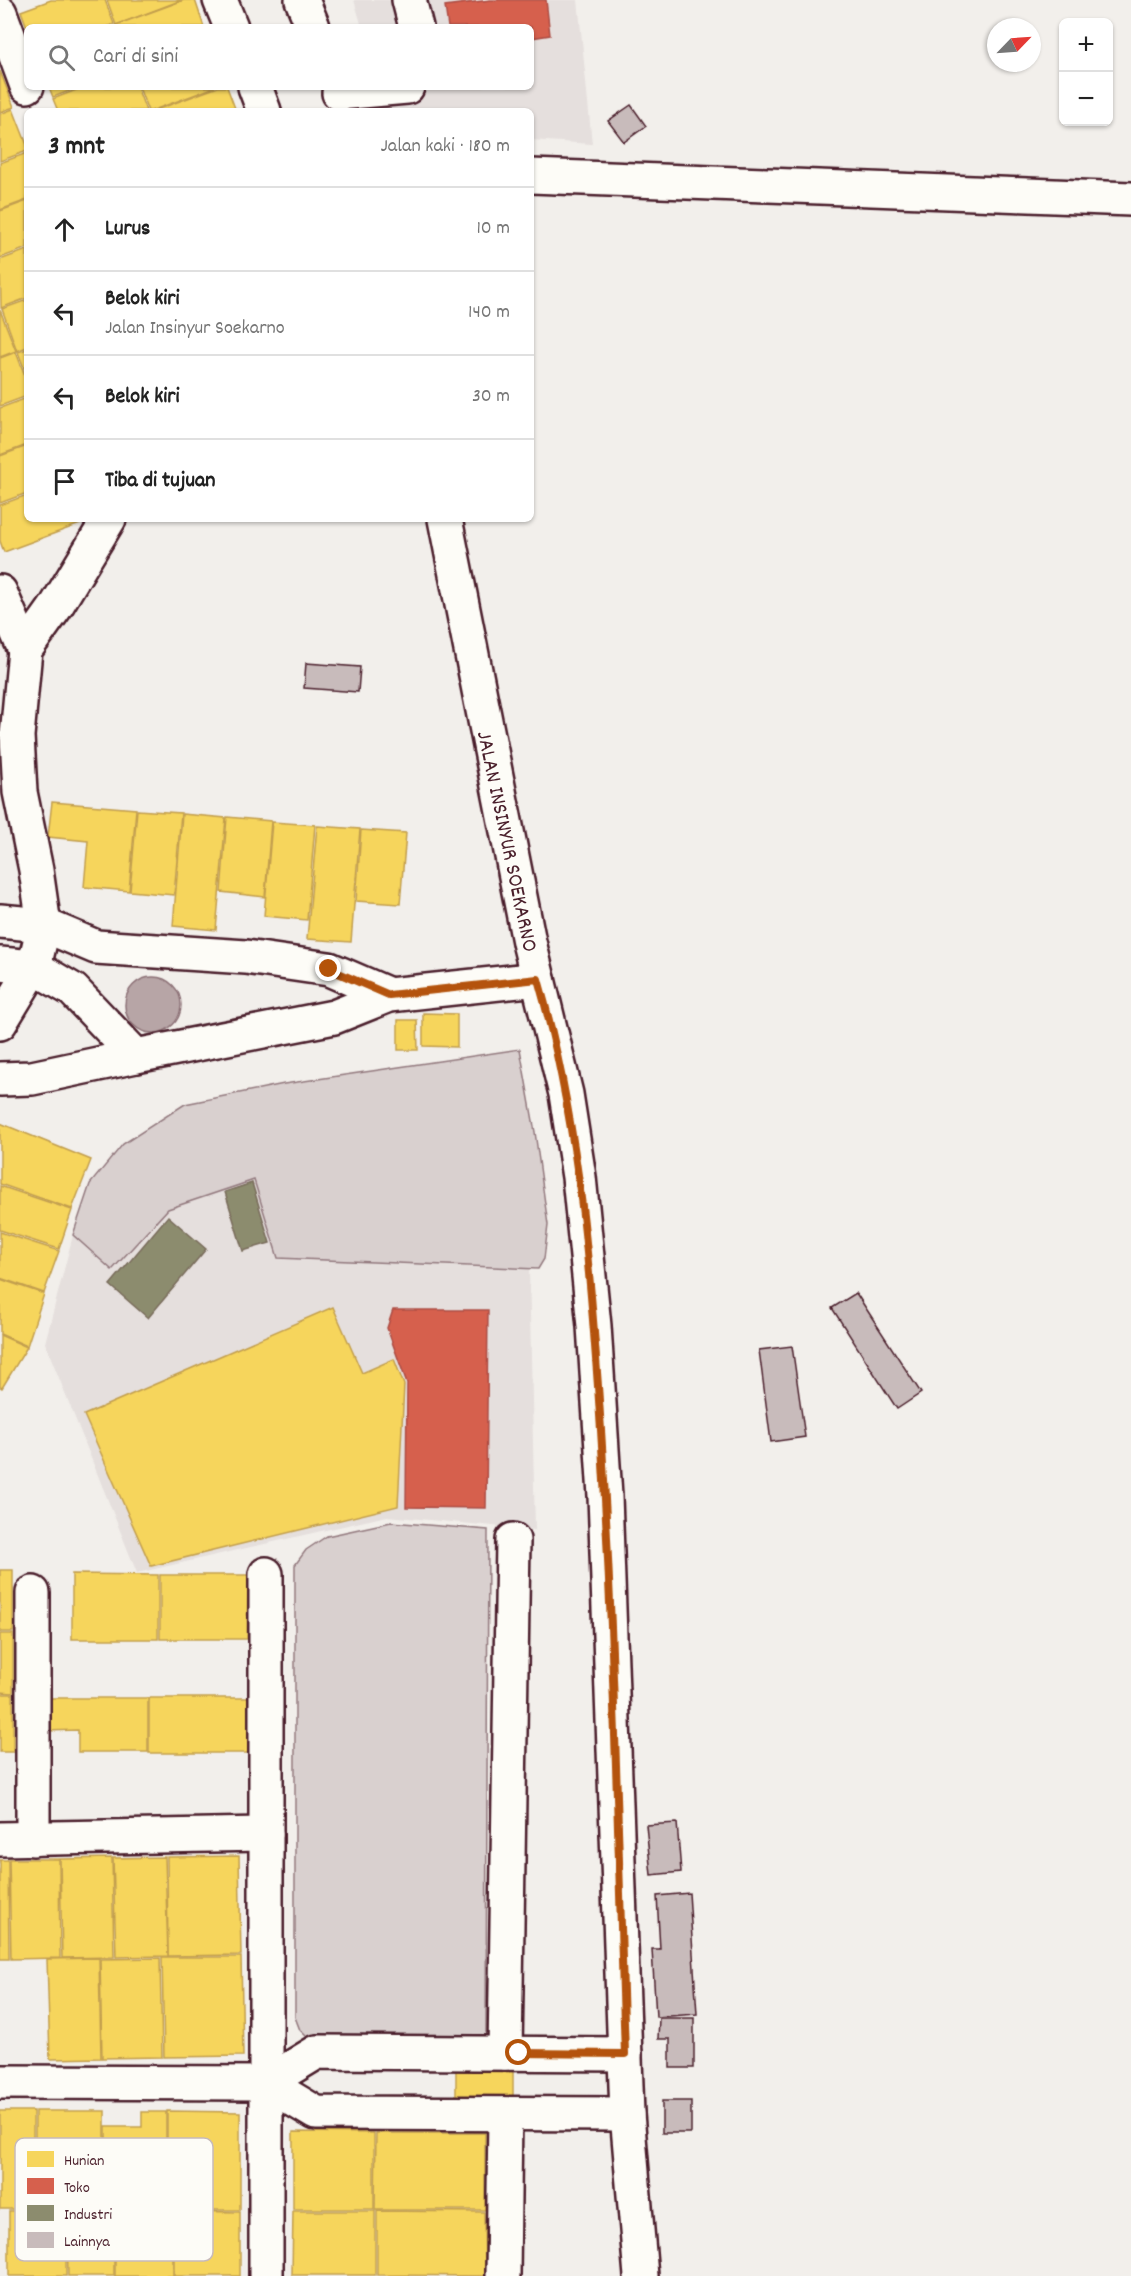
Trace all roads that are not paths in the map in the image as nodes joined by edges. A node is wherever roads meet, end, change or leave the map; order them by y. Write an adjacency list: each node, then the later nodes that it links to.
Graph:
1 (220, 0): 5 (street)
2 (302, 0): 6 (street)
3 (409, 0): 7 (street)
4 (0, 13): 8 (street)
5 (230, 24)
6 (312, 24)
7 (415, 24)
8 (24, 78)
9 (28, 90): 13 (street)
10 (256, 90): 14 (street)
11 (387, 90): 12 (street)
12 (340, 97)
13 (35, 108)
14 (263, 108)
15 (534, 176): 16 (street)
16 (1131, 199)
17 (107, 522): 20 (street)
18 (447, 522): 25 (street, JALAN INSINYUR SOEKARNO)
19 (0, 592): 20 (street)
20 (25, 651): 22 (street)
21 (0, 921): 22 (street)
22 (45, 925): 24 (street); 26 (street)
23 (0, 964): 24 (street)
24 (34, 967): 27 (street); 28 (street)
25 (541, 989): 26 (street); 37 (street, JALAN INSINYUR SOEKARNO)
26 (389, 995): 28 (street)
27 (0, 1023)
28 (136, 1056): 29 (street)
29 (0, 1079)
30 (513, 1540): 36 (street)
31 (266, 1574): 33 (street)
32 (33, 1593): 35 (street)
33 (266, 1834): 35 (street); 39 (street)
34 (0, 1839): 35 (street)
35 (33, 1839)
36 (506, 2053): 37 (street); 39 (street)
37 (625, 2054): 41 (street, JALAN INSINYUR SOEKARNO)
38 (0, 2082): 39 (street)
39 (266, 2083): 40 (street); 42 (street)
40 (505, 2114): 41 (street); 43 (street)
41 (627, 2114): 44 (street, JALAN INSINYUR SOEKARNO)
42 (266, 2276)
43 (503, 2276)
44 (641, 2276)

